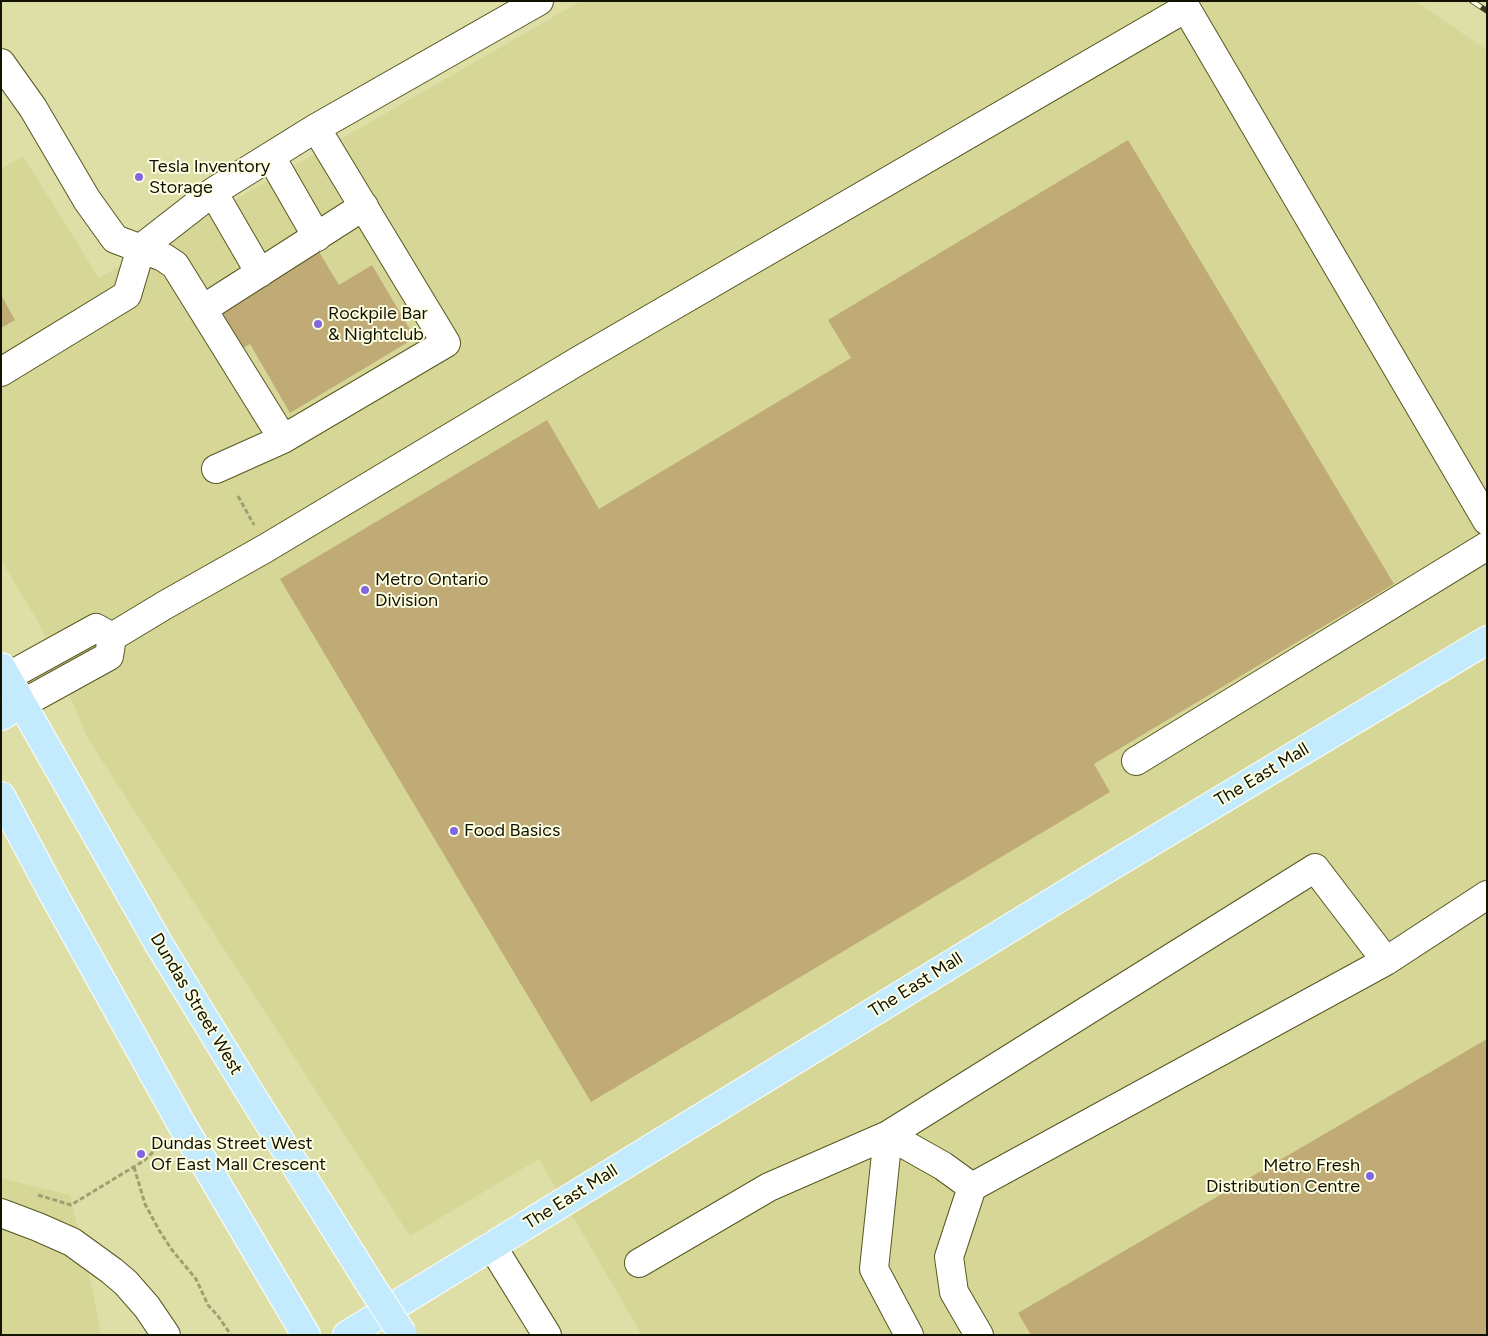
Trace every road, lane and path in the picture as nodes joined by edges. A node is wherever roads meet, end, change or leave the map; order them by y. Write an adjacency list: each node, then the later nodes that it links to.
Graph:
1 (539, 1): 3 (street)
2 (1, 63): 8 (street)
3 (316, 128): 4 (street); 6 (street)
4 (271, 157): 5 (street); 7 (street)
5 (214, 192): 8 (street); 9 (street)
6 (364, 206): 7 (street); 12 (street)
7 (317, 237): 9 (street)
8 (141, 248): 10 (street); 11 (street)
9 (260, 273): 10 (street)
10 (203, 309): 12 (street)
11 (1, 372)
12 (283, 439): 13 (street)
13 (216, 469)
14 (1487, 521): 16 (street)
15 (1487, 546): 20 (street)
16 (112, 636): 18 (street); 19 (street)
17 (1487, 640): 30 (main road, The East Mall)
18 (3, 675): 19 (main road, Dundas Street West)
19 (12, 710): 36 (main road, Dundas Street West, bridge)
20 (1136, 761)
21 (1, 796): 24 (main road)
22 (1487, 895): 23 (street)
23 (1386, 961): 25 (street); 27 (street)
24 (182, 1125): 26 (path); 32 (main road)
25 (888, 1135): 27 (street); 31 (street); 38 (street)
26 (134, 1167): 28 (path); 34 (path)
27 (972, 1187): 39 (street)
28 (36, 1195)
29 (1, 1213): 33 (street)
30 (492, 1246): 35 (main road, The East Mall); 37 (street)
31 (638, 1264)
32 (301, 1327)
33 (166, 1335)
34 (231, 1335)
35 (347, 1335)
36 (403, 1335)
37 (547, 1335)
38 (909, 1335)
39 (979, 1335)

